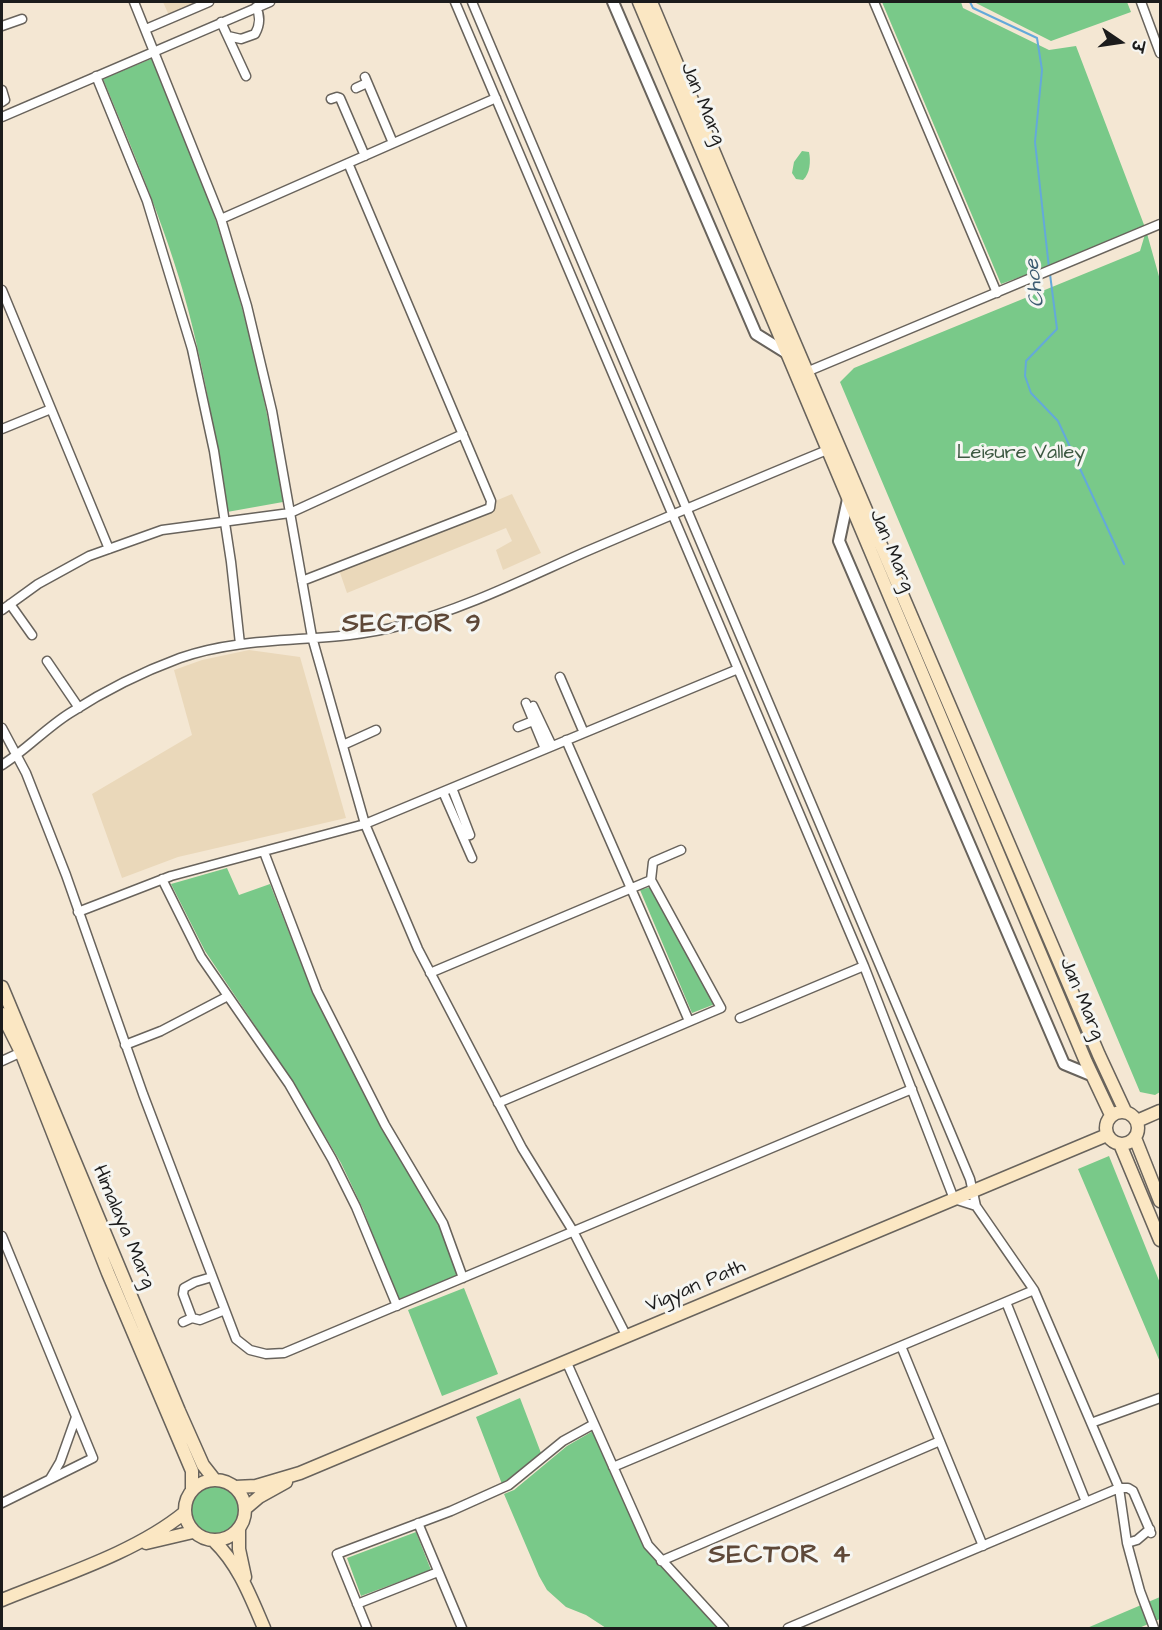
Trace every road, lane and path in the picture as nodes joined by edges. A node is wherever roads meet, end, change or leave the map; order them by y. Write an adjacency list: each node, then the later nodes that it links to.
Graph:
1 (134, 2): 15 (street)
2 (209, 2): 15 (street)
3 (270, 2): 11 (street)
4 (455, 2): 23 (street)
5 (472, 2): 41 (street)
6 (613, 2): 34 (street)
7 (639, 2): 34 (main road, Jan Marg)
8 (651, 2): 35 (main road, Jan Marg)
9 (874, 2): 33 (street)
10 (1141, 2): 18 (street)
11 (256, 7): 13 (street); 16 (street)
12 (22, 19): 14 (street)
13 (221, 22): 16 (street); 17 (street)
14 (2, 26)
15 (146, 29): 17 (street)
16 (228, 36): 20 (street)
17 (155, 51): 19 (street); 30 (street)
18 (1161, 52)
19 (96, 76): 26 (street); 44 (street)
20 (246, 76)
21 (356, 88): 27 (street)
22 (2, 90): 25 (street)
23 (496, 98): 27 (street); 43 (street)
24 (332, 99): 28 (street)
25 (2, 102)
26 (2, 117)
27 (393, 143): 28 (street)
28 (365, 156): 29 (street)
29 (348, 163): 30 (street); 38 (street)
30 (221, 219): 42 (street)
31 (1161, 224): 33 (street)
32 (2, 290): 36 (street)
33 (997, 293): 35 (street)
34 (785, 352): 35 (main road, Jan Marg)
35 (801, 374): 39 (main road, Jan Marg)
36 (51, 410): 37 (street); 45 (street)
37 (2, 429)
38 (463, 434): 42 (street); 46 (street)
39 (833, 448): 40 (main road, Jan Marg); 41 (street); 91 (main road, Jan Marg)
40 (848, 499): 87 (main road, Jan Marg); 87 (street)
41 (687, 508): 43 (street); 97 (street)
42 (290, 513): 44 (street); 46 (street)
43 (673, 514): 50 (street); 53 (street)
44 (225, 520): 45 (street); 51 (street)
45 (109, 549): 47 (street)
46 (302, 581): 50 (street)
47 (10, 604): 48 (street); 49 (street)
48 (2, 610)
49 (32, 635)
50 (312, 638): 51 (street); 62 (street)
51 (240, 644): 55 (street)
52 (47, 661): 55 (street)
53 (738, 669): 60 (street); 77 (street)
54 (561, 676): 60 (street)
55 (79, 708): 64 (street)
56 (533, 721): 57 (street); 63 (street); 63 (street)
57 (518, 727)
58 (2, 728): 64 (street)
59 (376, 729): 62 (street)
60 (584, 733): 61 (street)
61 (566, 740): 63 (street); 75 (street)
62 (343, 745): 68 (street)
63 (548, 748): 66 (street)
64 (16, 756): 65 (street); 76 (street)
65 (2, 765)
66 (452, 788): 67 (street); 69 (street)
67 (443, 792): 68 (street); 72 (street)
68 (365, 824): 71 (street); 78 (street)
69 (470, 835)
70 (681, 850): 74 (street)
71 (264, 852): 73 (street); 105 (street)
72 (472, 858)
73 (162, 879): 76 (street); 80 (street)
74 (651, 880): 75 (street); 83 (street)
75 (630, 888): 78 (street); 83 (street)
76 (78, 912): 84 (street)
77 (864, 966): 82 (street); 88 (street)
78 (430, 973): 89 (street)
79 (2, 987): 85 (main road, Himalaya Marg)
80 (228, 996): 84 (street); 108 (street)
81 (2, 1014): 85 (main road, Himalaya Marg)
82 (740, 1018)
83 (689, 1022): 89 (street)
84 (126, 1045): 104 (street)
85 (24, 1051): 86 (street); 123 (main road, Himalaya Marg); 126 (main road, Himalaya Marg)
86 (2, 1061)
87 (1093, 1076): 92 (main road, Jan Marg)
88 (912, 1089): 98 (street); 101 (street)
89 (498, 1103): 101 (street)
90 (1161, 1111): 93 (main road)
91 (1125, 1112): 92 (main road); 93 (main road)
92 (1111, 1115): 94 (main road)
93 (1137, 1121): 95 (main road)
94 (1107, 1135): 96 (main road); 97 (main road, Vigyan Path)
95 (1135, 1138): 96 (main road); 99 (main road)
96 (1120, 1144): 103 (main road)
97 (974, 1192): 98 (main road, Vigyan Path); 100 (street)
98 (954, 1199): 100 (street); 112 (main road, Vigyan Path)
99 (1161, 1201)
100 (976, 1206): 106 (street)
101 (573, 1232): 105 (street); 112 (street)
102 (2, 1238): 116 (street)
103 (1161, 1240)
104 (212, 1277): 109 (street); 110 (street)
105 (463, 1278): 108 (street)
106 (1034, 1290): 107 (street); 117 (street)
107 (1006, 1302): 113 (street); 127 (street)
108 (397, 1306): 109 (street)
109 (225, 1310): 110 (street)
110 (192, 1318): 111 (street)
111 (183, 1322)
112 (627, 1337): 114 (main road, Vigyan Path)
113 (901, 1346): 119 (street); 120 (street)
114 (567, 1363): 118 (street); 121 (main road, Vigyan Path)
115 (1161, 1398): 117 (street)
116 (76, 1417): 122 (street); 122 (street)
117 (1091, 1423): 125 (street)
118 (594, 1424): 120 (street); 131 (street)
119 (940, 1441): 136 (street); 138 (street)
120 (613, 1467): 138 (street)
121 (300, 1473): 124 (main road, Vigyan Path); 129 (main road, Vigyan Path)
122 (50, 1479): 128 (street)
123 (214, 1479): 124 (main road); 126 (main road)
124 (236, 1487): 129 (main road)
125 (1119, 1488): 127 (street); 135 (street); 135 (street)
126 (192, 1489): 130 (main road)
127 (1086, 1502): 136 (street)
128 (2, 1503)
129 (246, 1508): 132 (main road)
130 (184, 1513): 133 (main road); 137 (main road)
131 (418, 1523): 139 (street); 142 (street)
132 (239, 1528): 134 (main road); 140 (main road)
133 (193, 1532): 134 (main road); 137 (main road)
134 (214, 1541): 140 (main road)
135 (1127, 1543): 148 (street)
136 (984, 1545): 147 (street)
137 (128, 1548): 141 (main road)
138 (661, 1561): 146 (street)
139 (438, 1572): 142 (street); 145 (street)
140 (249, 1593): 143 (main road)
141 (2, 1600)
142 (357, 1604): 144 (street)
143 (264, 1629)
144 (367, 1629)
145 (462, 1629)
146 (724, 1629)
147 (788, 1629)
148 (1154, 1629)

